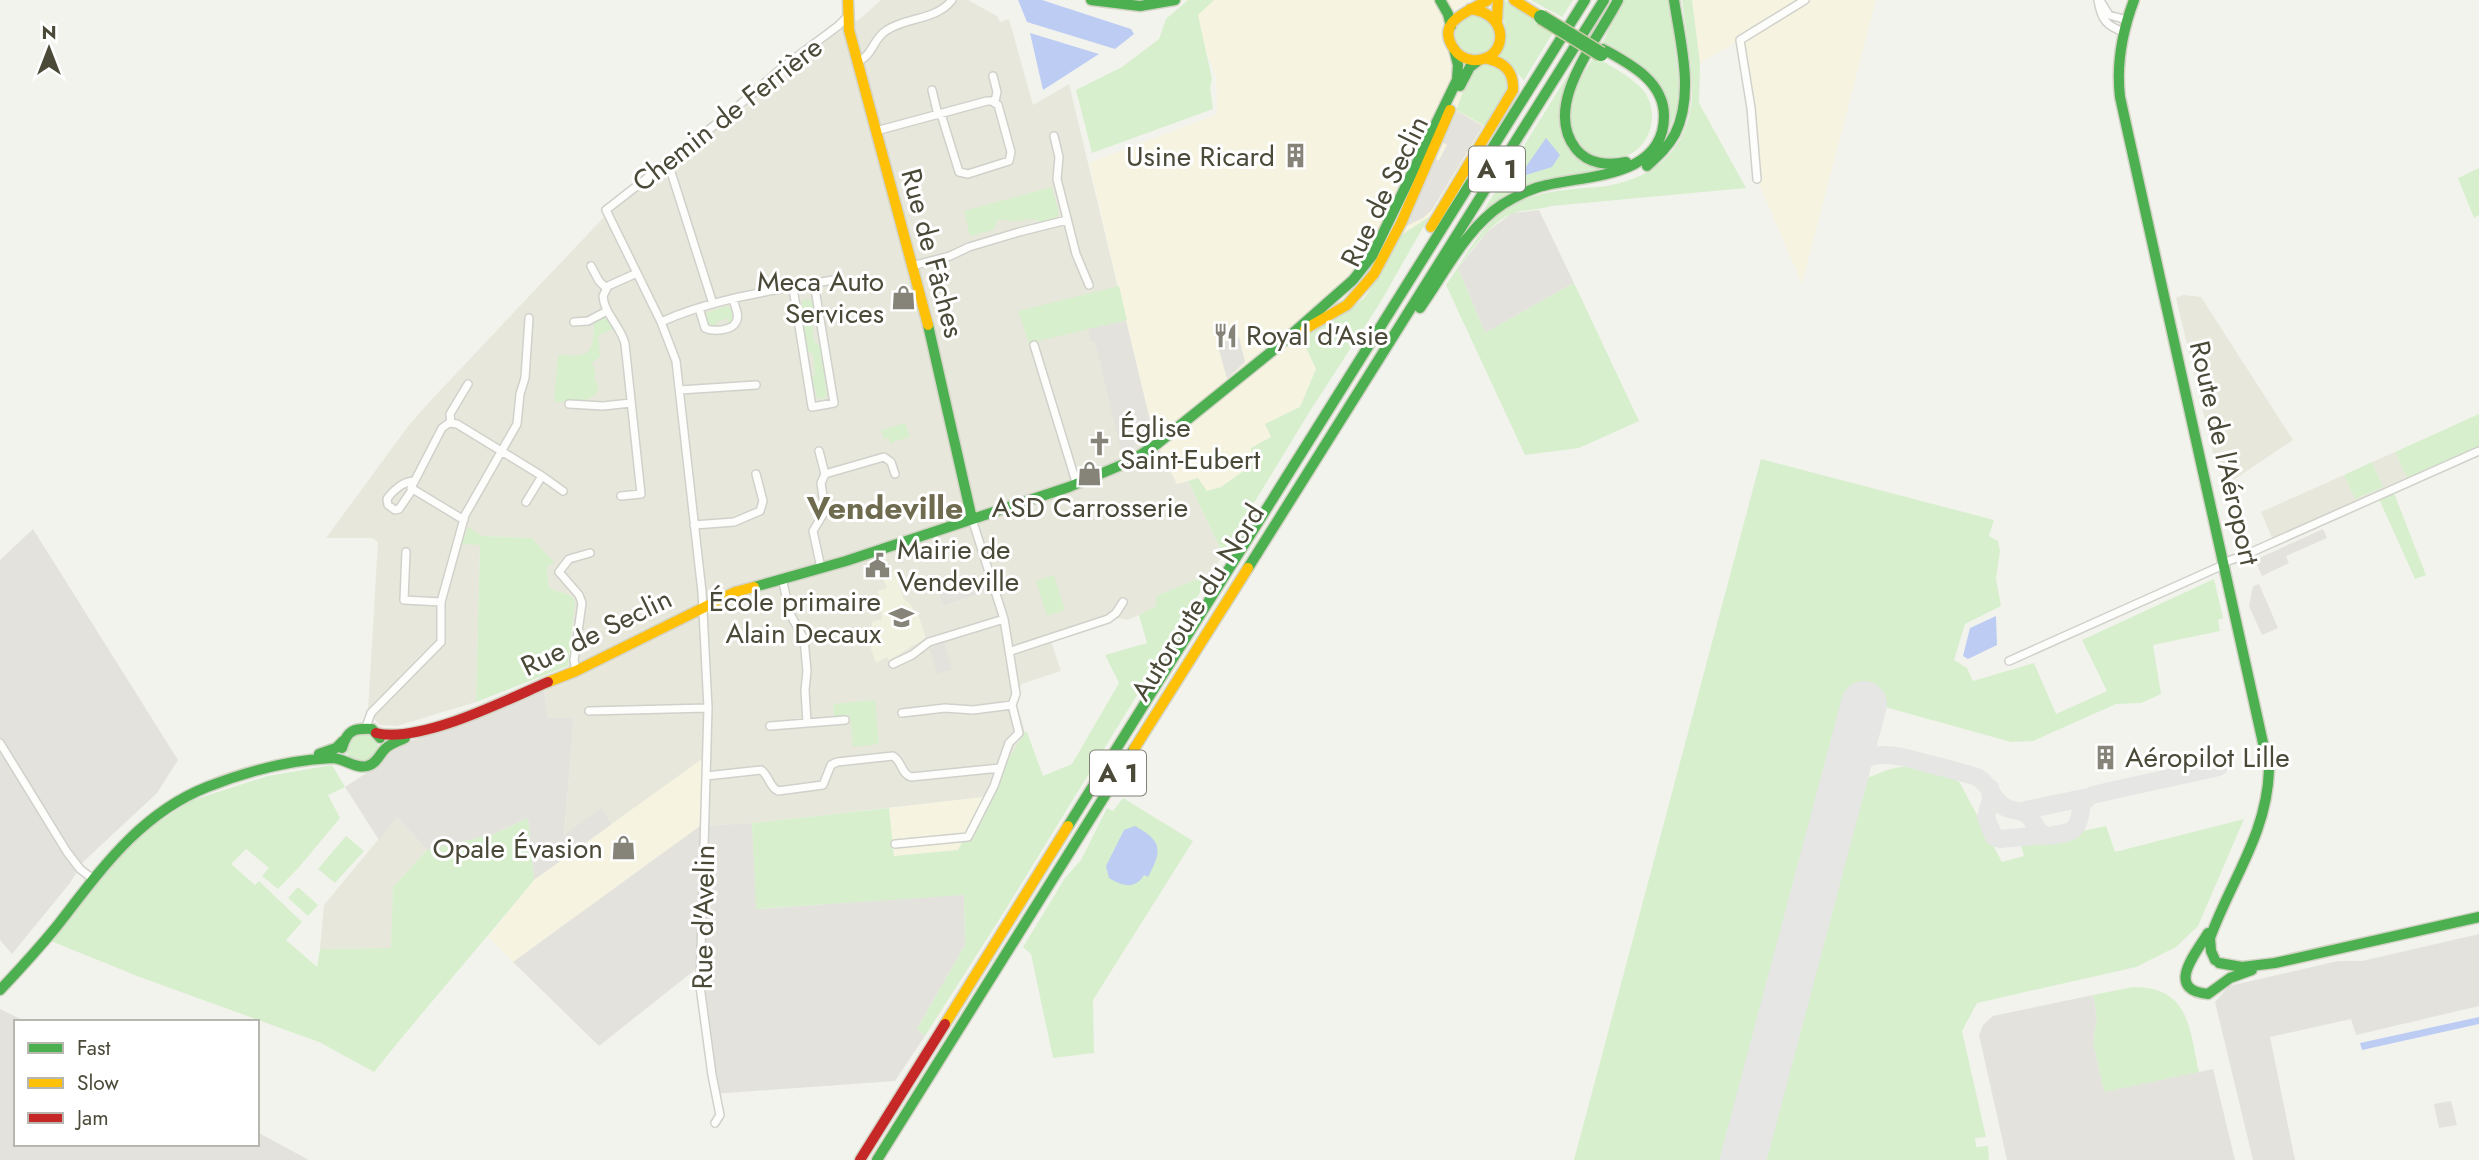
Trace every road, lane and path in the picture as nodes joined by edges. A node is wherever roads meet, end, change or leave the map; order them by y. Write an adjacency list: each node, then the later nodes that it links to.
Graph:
1 (848, 0): 21 (main road, Rue de Fâches)
2 (952, 0): 28 (street)
3 (1091, 0): 18 (main road)
4 (1115, 0): 18 (main road)
5 (1175, 0): 18 (main road)
6 (1440, 0): 23 (main road)
7 (1488, 0): 19 (main road)
8 (1498, 0): 22 (main road)
9 (1514, 0): 20 (main road)
10 (1524, 0): 20 (main road)
11 (1585, 0): 48 (main road, Autoroute du Nord / A 1)
12 (1604, 0): 56 (main road, Autoroute du Nord / A 1)
13 (1618, 0): 26 (main road)
14 (1674, 0): 36 (main road)
15 (1805, 0): 37 (street)
16 (2099, 0): 24 (street)
17 (2134, 0): 24 (main road, Route de l'Aéroport)
18 (1131, 5)
19 (1470, 9): 22 (main road); 23 (main road)
20 (1542, 15): 26 (main road, bridge)
21 (847, 17): 28 (main road, Rue de Fâches); 35 (street, Chemin de Ferrière)
22 (1497, 21): 27 (main road)
23 (1451, 26): 25 (main road)
24 (2126, 26): 83 (main road, Route de l'Aéroport)
25 (1454, 49): 27 (main road); 58 (main road, Rue de Seclin)
26 (1602, 52): 36 (main road)
27 (1482, 59): 48 (main road); 58 (main road, Rue de Seclin)
28 (858, 62): 33 (main road, Rue de Fâches)
29 (993, 76): 31 (street)
30 (932, 90): 32 (street)
31 (995, 101): 32 (street); 32 (street)
32 (940, 114): 33 (street)
33 (876, 131): 41 (main road, Rue de Fâches)
34 (1055, 136): 39 (street)
35 (666, 162): 38 (street, Chemin de Ferrière); 50 (street)
36 (1585, 179): 56 (main road)
37 (1757, 179)
38 (606, 210): 42 (street, Rue d'Avelin)
39 (1067, 220): 41 (street); 45 (street)
40 (591, 266): 46 (street)
41 (912, 266): 78 (main road, Rue de Fâches)
42 (637, 273): 46 (street); 55 (street, Rue d'Avelin)
43 (833, 280): 44 (street)
44 (814, 283): 47 (street); 47 (street)
45 (1089, 285)
46 (606, 288): 52 (street)
47 (793, 288): 49 (street)
48 (1402, 290): 120 (main road, Autoroute du Nord / A 1)
49 (733, 300): 50 (street); 51 (street)
50 (713, 304): 51 (street)
51 (699, 308): 55 (street)
52 (607, 312): 54 (street); 62 (street)
53 (529, 317): 65 (street)
54 (574, 322)
55 (661, 322): 61 (street, Rue d'Avelin)
56 (1392, 337): 121 (main road, Autoroute du Nord / A 1)
57 (1034, 345): 73 (street)
58 (1276, 348): 73 (main road, Rue de Seclin)
59 (468, 384): 64 (street)
60 (756, 385): 61 (street)
61 (680, 390): 80 (street, Rue d'Avelin)
62 (631, 403): 63 (street); 76 (street)
63 (569, 404)
64 (451, 423): 65 (street); 72 (street)
65 (502, 450): 71 (street); 79 (street)
66 (819, 451): 69 (street)
67 (2479, 451): 83 (street)
68 (757, 474): 80 (street)
69 (825, 474): 70 (street); 84 (street)
70 (895, 474)
71 (542, 477): 75 (street); 77 (street)
72 (413, 481): 74 (street); 74 (street)
73 (1077, 485): 78 (main road, Rue de Seclin)
74 (412, 490): 79 (street)
75 (563, 491)
76 (621, 496)
77 (526, 502)
78 (972, 519): 84 (main road, Rue de Seclin); 89 (street)
79 (464, 520): 86 (street)
80 (694, 525): 88 (street, Rue d'Avelin)
81 (406, 552): 86 (street)
82 (590, 553): 93 (street)
83 (2224, 564): 91 (street); 111 (main road, Route de l'Aéroport)
84 (821, 568): 85 (main road, Rue de Seclin)
85 (782, 578): 88 (main road, Rue de Seclin); 99 (street)
86 (441, 602): 101 (street)
87 (1123, 602): 90 (street)
88 (703, 607): 93 (main road, Rue de Seclin); 95 (street, Rue d'Avelin)
89 (1004, 619): 90 (street); 92 (street)
90 (1011, 651): 94 (street)
91 (2008, 661)
92 (893, 664)
93 (576, 671): 102 (main road, Rue de Seclin)
94 (1012, 705): 97 (street); 107 (street)
95 (708, 708): 96 (street); 108 (street, Rue d'Avelin)
96 (589, 711)
97 (902, 713)
98 (845, 720): 99 (street)
99 (807, 723): 100 (street)
100 (770, 726)
101 (371, 730): 102 (main road, Rue de Seclin); 103 (main road); 105 (main road)
102 (424, 730): 105 (main road, Rue de Seclin)
103 (343, 741): 106 (main road); 110 (main road)
104 (0, 743): 110 (street)
105 (381, 754): 106 (main road)
106 (349, 762): 110 (main road)
107 (1000, 768): 108 (street); 109 (street)
108 (706, 776): 119 (street, Rue d'Avelin)
109 (895, 844)
110 (91, 877): 116 (main road); 118 (main road)
111 (2221, 910): 113 (main road, Route de l'Aéroport); 114 (main road, Route de l'Aéroport)
112 (2479, 917): 115 (main road)
113 (2192, 960): 114 (main road); 117 (main road)
114 (2217, 962): 115 (main road); 117 (main road)
115 (2275, 963): 117 (main road)
116 (0, 983)
117 (2218, 987)
118 (0, 990)
119 (715, 1123)
120 (860, 1160)
121 (877, 1160)

